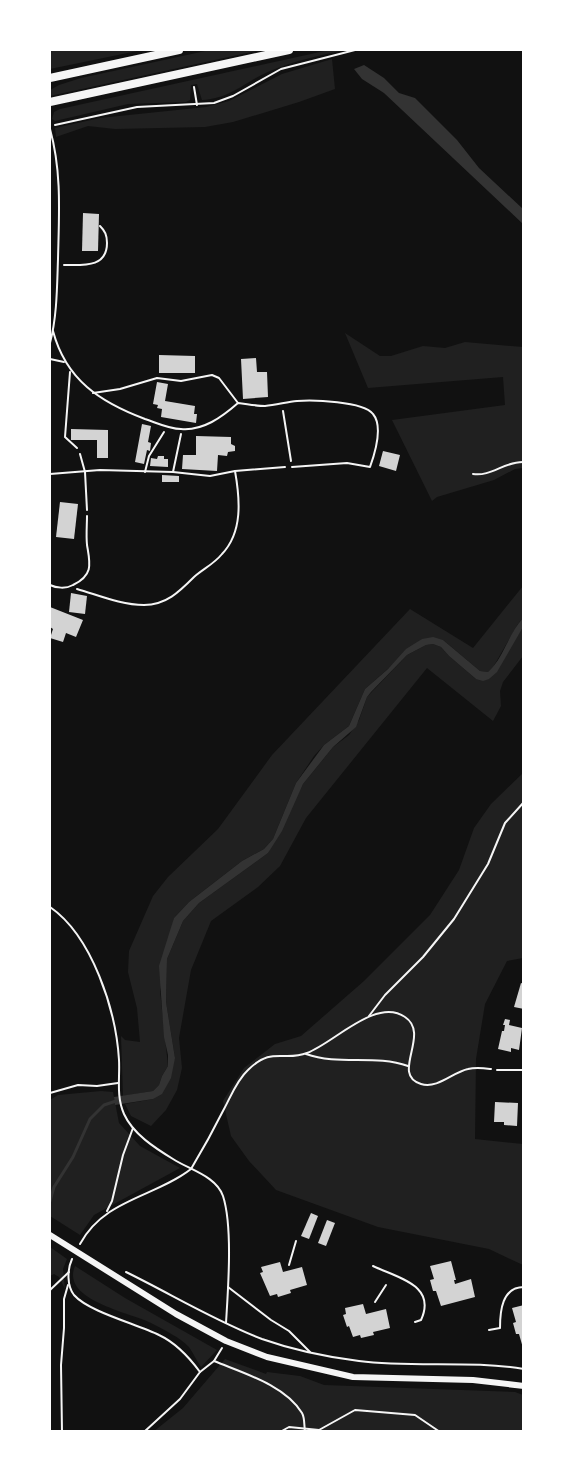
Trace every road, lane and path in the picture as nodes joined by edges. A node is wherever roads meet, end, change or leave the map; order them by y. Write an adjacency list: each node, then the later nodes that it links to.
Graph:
1 (179, 50): 4 (highway)
2 (289, 50): 6 (highway)
3 (355, 50): 7 (path)
4 (50, 78)
5 (194, 87): 7 (path)
6 (50, 102)
7 (197, 105): 8 (path)
8 (50, 128): 10 (lane)
9 (100, 226): 10 (path)
10 (58, 265): 11 (lane)
11 (53, 331): 12 (lane); 14 (lane)
12 (50, 343)
13 (50, 359): 14 (lane)
14 (65, 362): 15 (lane)
15 (70, 369): 16 (lane); 21 (lane)
16 (93, 393): 18 (lane); 19 (lane)
17 (282, 403): 18 (lane); 23 (path); 23 (lane)
18 (238, 404): 20 (lane)
19 (167, 426): 20 (lane); 26 (path)
20 (182, 430): 27 (path)
21 (77, 448): 24 (path)
22 (524, 462): 29 (path)
23 (292, 467): 25 (path)
24 (85, 471): 26 (path); 28 (path); 30 (path)
25 (235, 471): 27 (path); 32 (path)
26 (145, 472): 27 (path)
27 (173, 472)
28 (50, 474)
29 (473, 474)
30 (87, 516): 32 (lane)
31 (50, 585): 32 (lane)
32 (70, 587)
33 (524, 802): 35 (path)
34 (50, 907): 40 (path)
35 (369, 1016): 36 (path); 37 (path)
36 (306, 1054): 37 (path); 43 (path)
37 (408, 1066): 38 (path)
38 (497, 1070): 39 (lane)
39 (524, 1070)
40 (118, 1083): 41 (path); 42 (path)
41 (50, 1093)
42 (133, 1128): 43 (path); 44 (path)
43 (191, 1169): 53 (path)
44 (106, 1213)
45 (50, 1235): 65 (street)
46 (296, 1241): 47 (path)
47 (289, 1265)
48 (373, 1266): 57 (path)
49 (122, 1270): 58 (path)
50 (69, 1272): 55 (path)
51 (68, 1283): 67 (path)
52 (386, 1285): 56 (path)
53 (228, 1287): 58 (path); 61 (path)
54 (524, 1287): 59 (path)
55 (50, 1290)
56 (375, 1302)
57 (415, 1322)
58 (226, 1323): 61 (path)
59 (489, 1330)
60 (220, 1350): 62 (path)
61 (310, 1352): 63 (path)
62 (214, 1361): 64 (path); 66 (path)
63 (524, 1369)
64 (200, 1372)
65 (524, 1386)
66 (305, 1430): 68 (path); 69 (path)
67 (62, 1431)
68 (280, 1431)
69 (440, 1431)

